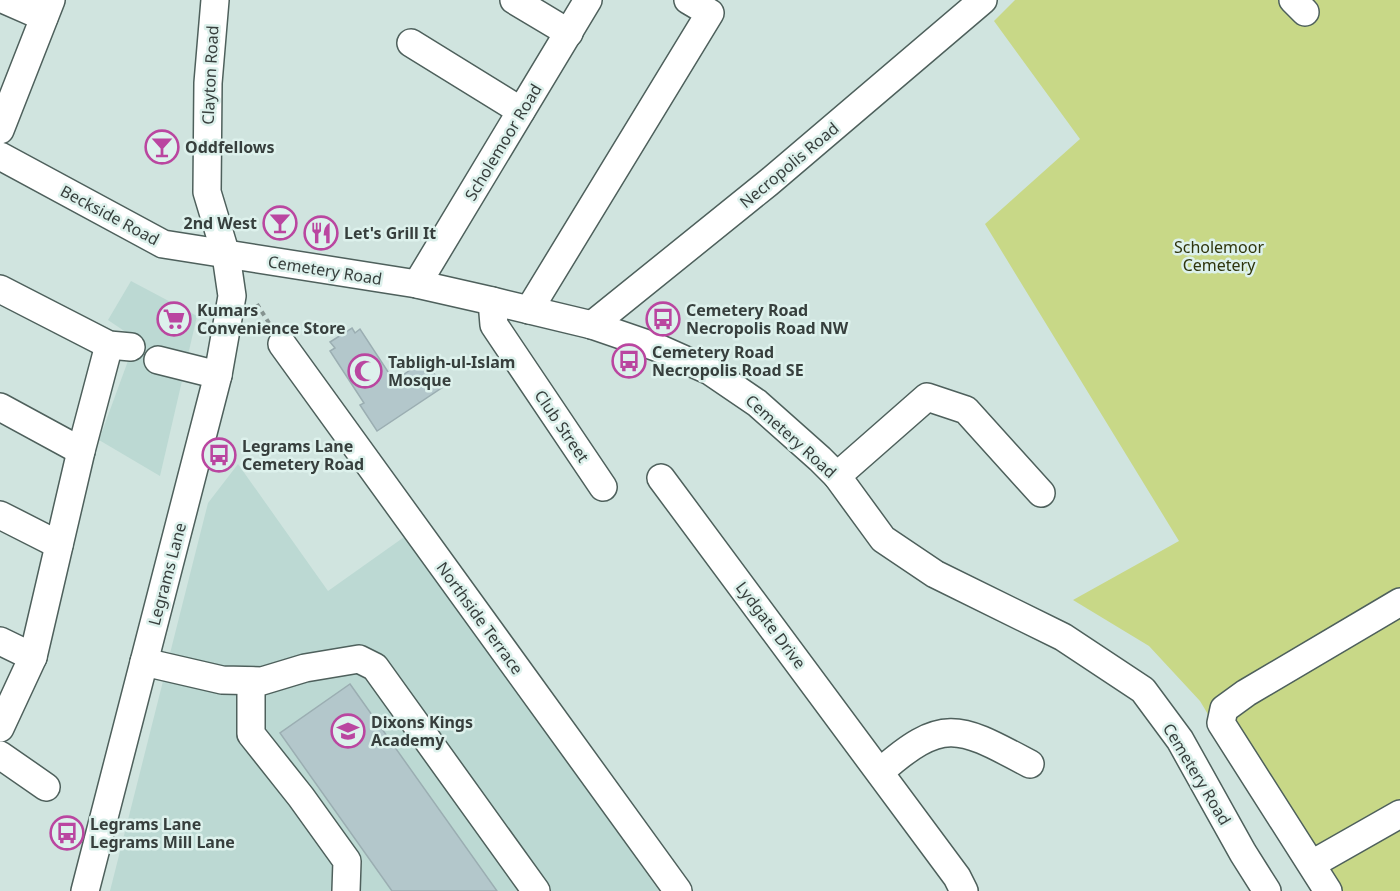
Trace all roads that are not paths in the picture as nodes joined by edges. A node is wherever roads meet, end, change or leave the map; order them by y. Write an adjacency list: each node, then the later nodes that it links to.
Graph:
1 (5, 0): 7 (street)
2 (214, 0): 13 (street, Clayton Road)
3 (514, 0): 8 (street)
4 (588, 0): 8 (street, Scholemoor Road)
5 (688, 0): 17 (street)
6 (983, 0): 18 (street, Necropolis Road)
7 (48, 9): 11 (street)
8 (569, 33): 10 (street, Scholemoor Road)
9 (411, 43): 10 (street)
10 (521, 111): 14 (street, Scholemoor Road)
11 (0, 130)
12 (0, 156): 13 (street, Beckside Road)
13 (226, 255): 14 (street, Cemetery Road); 21 (street, Legrams Lane)
14 (417, 284): 16 (street, Cemetery Road)
15 (0, 289): 23 (street)
16 (492, 301): 17 (street, Cemetery Road); 26 (street, Club Street)
17 (529, 310): 18 (street, Cemetery Road)
18 (592, 325): 24 (street, Cemetery Road)
19 (282, 344): 45 (street, Northside Terrace)
20 (158, 360): 21 (street)
21 (218, 375): 33 (street, Legrams Lane)
22 (0, 407): 23 (street)
23 (81, 451): 29 (street)
24 (837, 476): 27 (street); 47 (street, Cemetery Road)
25 (661, 478): 38 (street, Lydgate Drive)
26 (603, 487)
27 (1041, 493)
28 (0, 515): 29 (street)
29 (59, 545): 32 (street)
30 (1400, 602): 41 (street)
31 (0, 641): 32 (street)
32 (33, 657): 35 (street)
33 (144, 662): 34 (street); 42 (street, Legrams Lane)
34 (251, 681): 43 (street); 44 (street)
35 (0, 728)
36 (0, 755): 39 (street)
37 (1030, 764): 38 (street)
38 (880, 772): 46 (street, Lydgate Drive)
39 (46, 787)
40 (1400, 814): 41 (street)
41 (1312, 864): 48 (street)
42 (86, 891)
43 (346, 891)
44 (536, 891)
45 (678, 891)
46 (964, 891)
47 (1267, 891)
48 (1328, 891)

